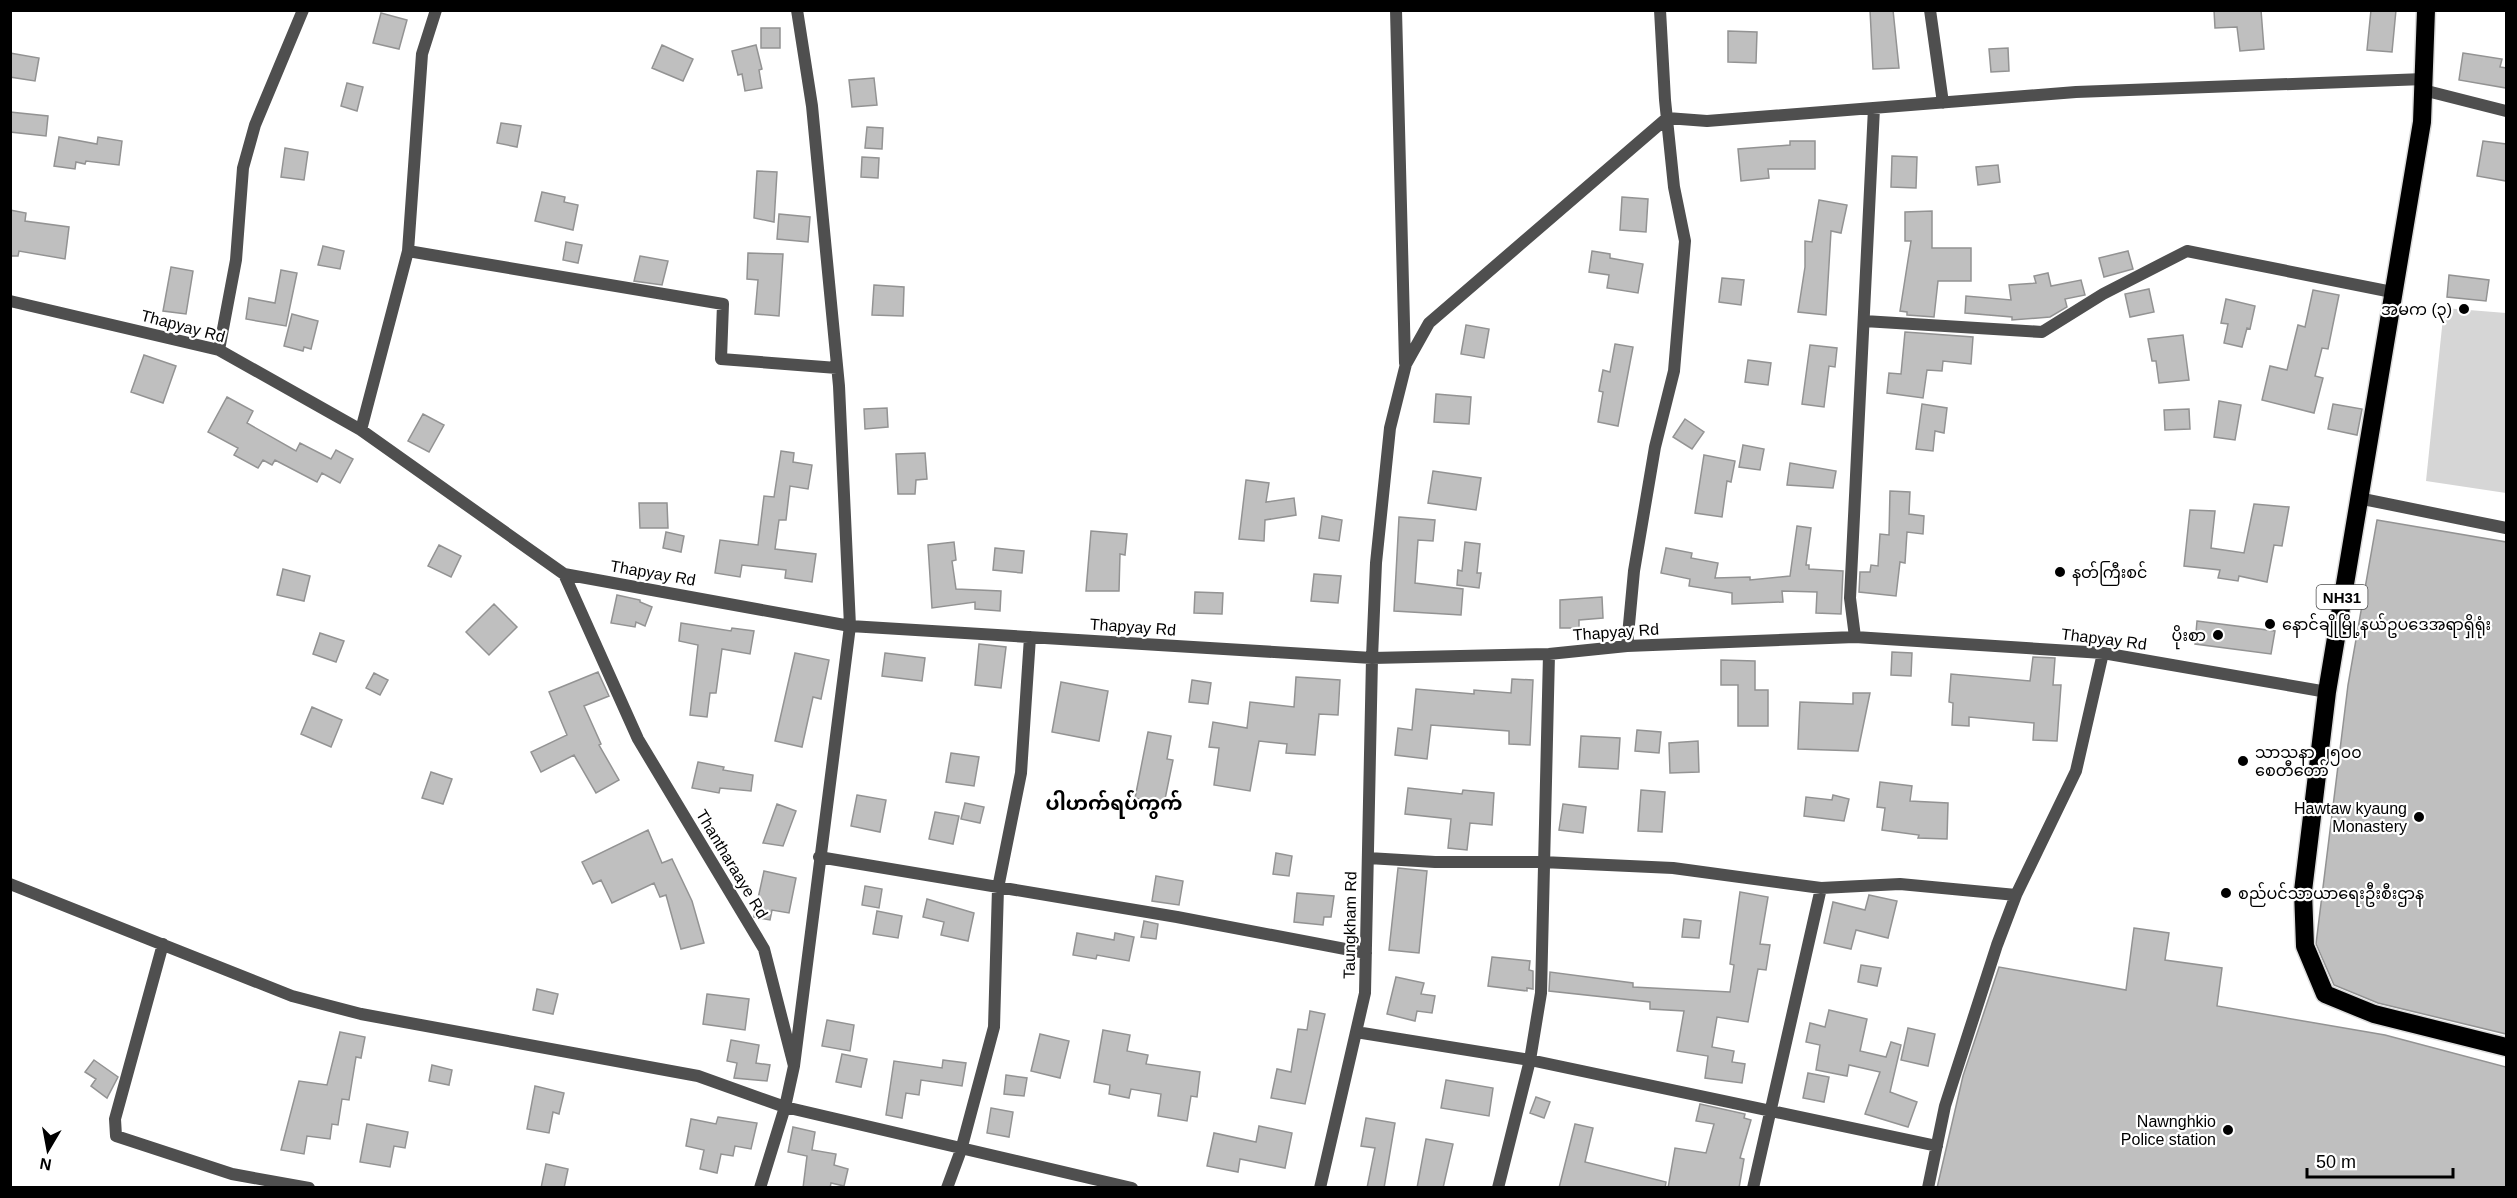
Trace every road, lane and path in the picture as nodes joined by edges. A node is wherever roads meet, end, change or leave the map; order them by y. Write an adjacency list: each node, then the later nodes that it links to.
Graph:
1 (303, 10): 17 (street)
2 (436, 10): 13 (street)
3 (797, 10): 19 (street)
4 (1396, 10): 18 (street)
5 (1660, 10): 12 (street)
6 (1930, 10): 9 (street)
7 (2426, 10): 8 (highway, NH31)
8 (2423, 84): 9 (street); 11 (street); 14 (highway, NH31)
9 (1943, 103): 10 (street)
10 (1874, 108): 12 (street); 16 (street)
11 (2506, 111)
12 (1667, 118): 18 (street); 27 (street)
13 (408, 251): 19 (street); 20 (street)
14 (2392, 292): 16 (street); 21 (highway, NH31)
15 (10, 300): 17 (street, Thapyay Rd)
16 (1864, 321): 26 (street)
17 (219, 350): 20 (street, Thapyay Rd)
18 (1406, 364): 30 (street, Taungkham Rd)
19 (837, 368): 24 (street)
20 (361, 430): 23 (street, Thapyay Rd)
21 (2358, 498): 22 (street); 31 (highway, NH31)
22 (2506, 528)
23 (564, 574): 24 (street, Thapyay Rd); 44 (street, Thantharaaye Rd)
24 (850, 626): 25 (street, Thapyay Rd); 32 (street)
25 (1030, 637): 30 (street, Thapyay Rd); 36 (street)
26 (1855, 637): 27 (street, Thapyay Rd); 28 (street, Thapyay Rd)
27 (1627, 646): 29 (street, Thapyay Rd)
28 (2103, 653): 31 (street, Thapyay Rd); 38 (street)
29 (1549, 654): 30 (street, Thapyay Rd); 34 (street)
30 (1372, 658): 33 (street, Taungkham Rd)
31 (2327, 692): 42 (highway, NH31)
32 (819, 857): 36 (street); 44 (street)
33 (1368, 858): 34 (street); 40 (street, Taungkham Rd)
34 (1542, 862): 37 (street); 43 (street)
35 (10, 884): 39 (street)
36 (998, 888): 40 (street); 48 (street)
37 (1821, 888): 38 (street); 46 (street)
38 (2016, 895): 47 (street)
39 (163, 944): 45 (street); 49 (street)
40 (1366, 953): 41 (street, Taungkham Rd)
41 (1356, 1032): 43 (street); 53 (street, Taungkham Rd)
42 (2506, 1047)
43 (1530, 1060): 46 (street); 54 (street)
44 (794, 1066): 45 (street, Thantharaaye Rd)
45 (785, 1107): 48 (street); 50 (street, Thantharaaye Rd)
46 (1770, 1109): 47 (street); 55 (street)
47 (1937, 1146): 56 (street)
48 (961, 1150): 51 (street); 52 (street)
49 (309, 1188)
50 (760, 1188)
51 (947, 1188)
52 (1132, 1188)
53 (1320, 1188)
54 (1498, 1188)
55 (1753, 1188)
56 (1928, 1188)

